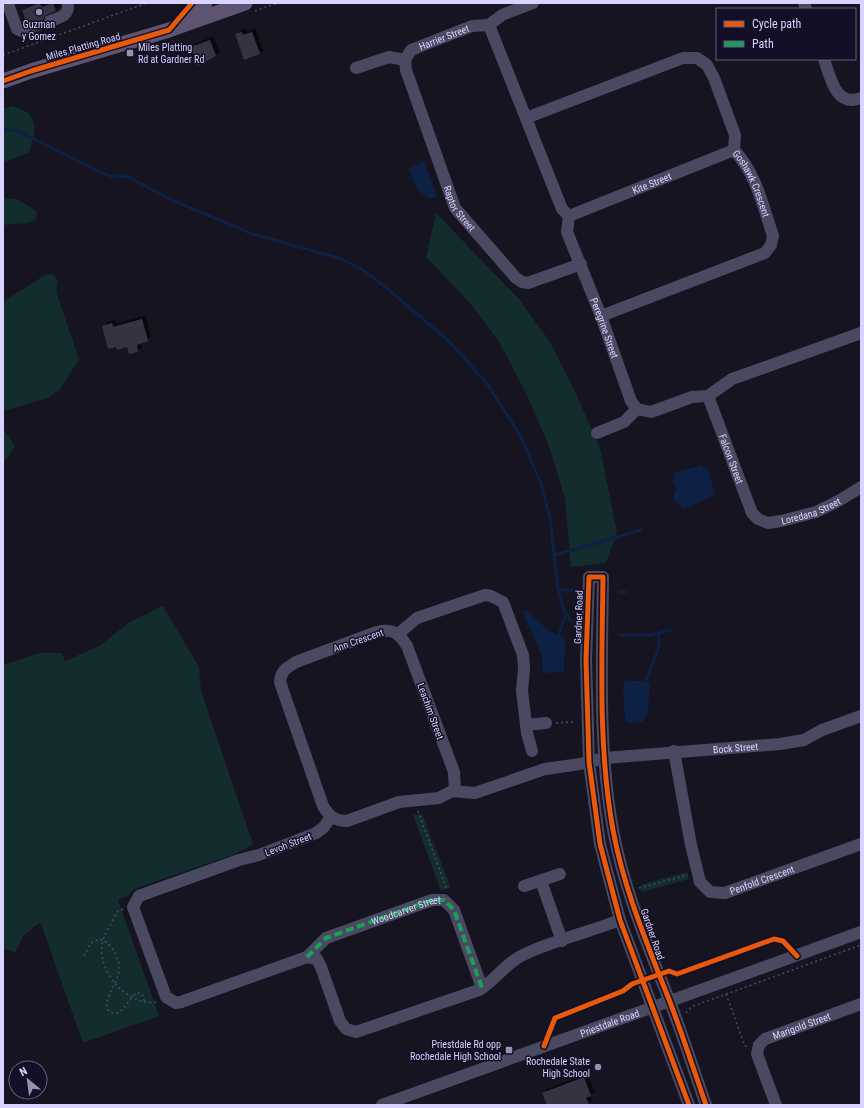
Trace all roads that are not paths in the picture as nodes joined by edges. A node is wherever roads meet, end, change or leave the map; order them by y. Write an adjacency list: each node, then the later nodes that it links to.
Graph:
1 (9, 3): 8 (street)
2 (72, 3): 6 (street)
3 (205, 3): 9 (main road)
4 (245, 3): 9 (main road, Miles Platting Road)
5 (534, 3): 7 (street, Harrier Street)
6 (50, 21)
7 (489, 24): 10 (street, Harrier Street); 15 (street)
8 (29, 28)
9 (169, 30): 13 (main road, Miles Platting Road)
10 (405, 60): 12 (street); 18 (street, Raptor Street)
11 (824, 60): 14 (street)
12 (356, 68)
13 (3, 81)
14 (861, 98)
15 (526, 118): 16 (street, Goshawk Crescent); 17 (street)
16 (734, 150): 17 (street, Kite Street); 19 (street, Goshawk Crescent)
17 (569, 216): 18 (street, Peregrine Street)
18 (581, 264): 19 (street, Peregrine Street)
19 (601, 316): 22 (street, Peregrine Street)
20 (861, 333): 21 (street)
21 (708, 396): 22 (street); 25 (street, Falcon Street)
22 (638, 409): 23 (street)
23 (597, 433)
24 (861, 487): 25 (street, Loredana Street)
25 (758, 519)
26 (398, 634): 29 (street, Ann Crescent); 34 (street, Leachim Street); 35 (street, Ann Crescent)
27 (861, 716): 31 (street, Bock Street)
28 (546, 723): 29 (street)
29 (526, 725): 30 (street, Ann Crescent)
30 (532, 751)
31 (674, 751): 32 (street, Bock Street); 36 (street, Penfold Crescent)
32 (605, 758): 33 (street); 33 (street, Gardner Road); 46 (street, Gardner Road)
33 (589, 762): 34 (street); 40 (street, Gardner Road)
34 (455, 791): 35 (street)
35 (331, 817): 45 (street, Levoh Street)
36 (861, 844)
37 (560, 874): 38 (street)
38 (541, 881): 39 (street); 42 (street)
39 (524, 886)
40 (620, 920): 42 (street); 48 (street, Gardner Road)
41 (861, 932): 46 (street, Priestdale Road)
42 (562, 941): 44 (street)
43 (307, 957): 44 (street); 44 (street, Woodcarver Street); 45 (street, Woodcarver Street)
44 (482, 988)
45 (166, 997)
46 (670, 1002): 48 (street, Priestdale Road); 51 (street, Gardner Road)
47 (861, 1004): 52 (street, Marigold Street)
48 (653, 1008): 49 (street, Priestdale Road); 50 (street, Gardner Road)
49 (382, 1105)
50 (689, 1105)
51 (706, 1105)
52 (776, 1105)

